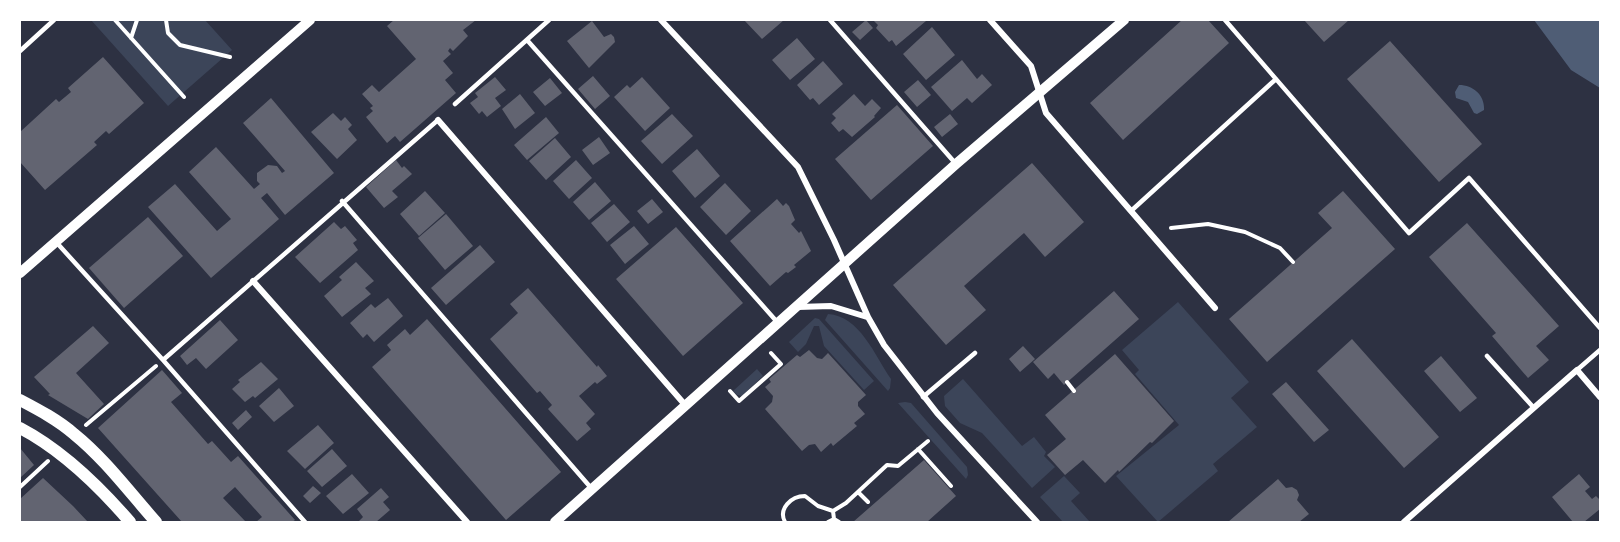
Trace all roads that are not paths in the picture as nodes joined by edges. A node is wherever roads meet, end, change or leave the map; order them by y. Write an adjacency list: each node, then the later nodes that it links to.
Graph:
1 (54, 20): 10 (lane)
2 (310, 20): 18 (street)
3 (549, 20): 9 (lane)
4 (661, 20): 19 (street)
5 (830, 20): 15 (lane)
6 (990, 20): 12 (street)
7 (1124, 20): 12 (street)
8 (1225, 20): 11 (lane)
9 (527, 40): 13 (lane); 25 (lane)
10 (20, 51)
11 (1276, 80): 17 (lane); 26 (lane)
12 (1038, 92): 15 (street); 17 (street)
13 (455, 104)
14 (438, 120): 16 (lane); 35 (street)
15 (956, 164): 19 (street)
16 (342, 201): 21 (lane); 38 (lane)
17 (1131, 211): 23 (street)
18 (55, 241): 20 (street); 30 (lane)
19 (844, 264): 22 (street); 24 (street)
20 (20, 273)
21 (253, 280): 30 (lane); 42 (street)
22 (795, 307): 24 (street); 25 (street)
23 (1215, 308)
24 (868, 317): 32 (street)
25 (778, 323): 35 (street)
26 (1600, 328)
27 (1600, 350): 31 (lane)
28 (975, 353): 32 (lane)
29 (1487, 356): 36 (lane)
30 (163, 360): 41 (lane)
31 (1577, 370): 33 (street); 36 (street)
32 (923, 397): 44 (street)
33 (1600, 397)
34 (20, 400): 40 (main road)
35 (686, 406): 38 (street)
36 (1534, 408): 45 (street)
37 (20, 428): 39 (main road)
38 (592, 489): 43 (street)
39 (130, 522)
40 (156, 522)
41 (305, 522)
42 (467, 522)
43 (555, 522)
44 (1037, 522)
45 (1404, 522)

